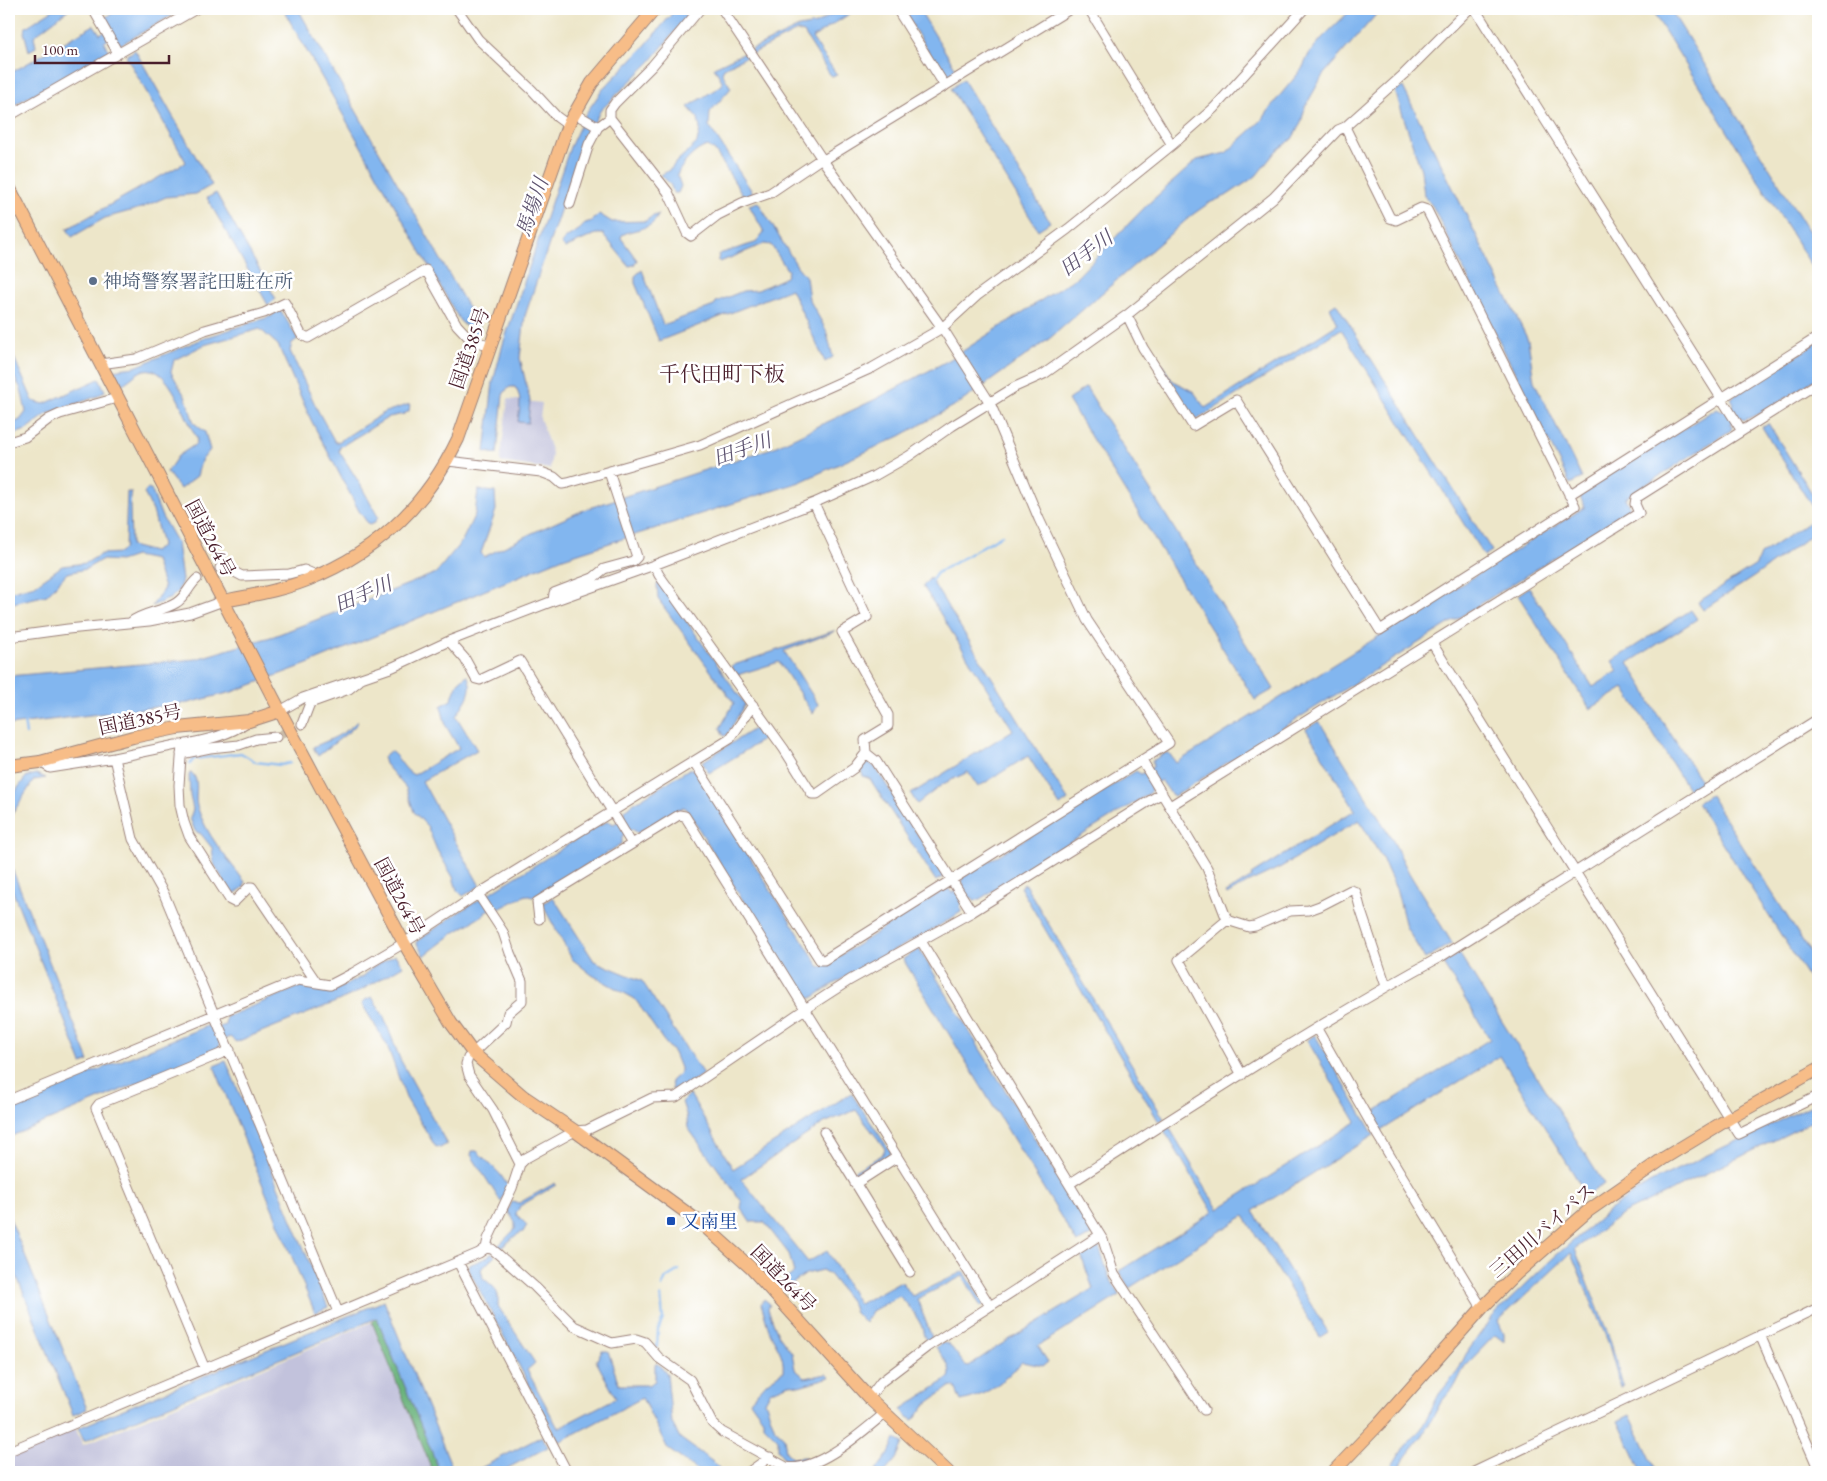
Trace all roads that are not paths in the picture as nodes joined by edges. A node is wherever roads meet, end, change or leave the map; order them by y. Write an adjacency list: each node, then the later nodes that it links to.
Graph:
1 (93, 9): 13 (street)
2 (196, 9): 13 (street)
3 (457, 9): 18 (street)
4 (655, 9): 15 (highway, 国道385号)
5 (700, 9): 17 (street)
6 (722, 9): 22 (street)
7 (897, 9): 14 (street)
8 (1070, 9): 14 (street)
9 (1089, 9): 21 (street)
10 (1304, 9): 21 (street)
11 (1469, 9): 20 (street)
12 (1475, 9): 32 (street)
13 (118, 53): 16 (street)
14 (945, 86): 22 (street)
15 (577, 115): 18 (highway, 国道385号); 19 (street)
16 (9, 116)
17 (610, 118): 19 (street); 22 (street)
18 (568, 125): 28 (highway, 国道385号)
19 (597, 127): 24 (street)
20 (1345, 127): 25 (street); 38 (street)
21 (1172, 145): 26 (street)
22 (822, 159): 26 (street)
23 (9, 188): 29 (highway, 国道264号)
24 (570, 204)
25 (1127, 315): 33 (street); 38 (street)
26 (943, 330): 33 (street); 37 (street)
27 (1818, 337): 32 (street)
28 (490, 345): 29 (street); 36 (highway, 国道385号)
29 (100, 364): 31 (highway, 国道264号)
30 (1818, 383): 34 (street)
31 (117, 398): 35 (street); 45 (highway, 国道264号)
32 (1721, 398): 34 (street); 38 (street)
33 (988, 399): 39 (street); 63 (street)
34 (1742, 431): 49 (street)
35 (9, 442)
36 (448, 461): 37 (street); 42 (highway, 国道385号)
37 (610, 475): 44 (street)
38 (1569, 495)
39 (814, 503): 40 (street); 58 (street)
40 (654, 565): 44 (street); 52 (street)
41 (220, 568): 42 (street)
42 (318, 576): 45 (highway, 国道385号)
43 (197, 579): 46 (street)
44 (553, 600): 48 (street)
45 (223, 601): 46 (street); 51 (highway, 国道264号)
46 (131, 622): 47 (street)
47 (9, 637)
48 (449, 641): 50 (street); 66 (street)
49 (1432, 643): 65 (street); 68 (street)
50 (363, 678): 51 (street); 55 (street)
51 (277, 705): 54 (highway, 国道385号); 75 (highway, 国道264号)
52 (753, 705): 58 (street); 61 (street)
53 (1818, 719): 68 (street)
54 (249, 721): 57 (street); 60 (highway, 国道385号)
55 (302, 724)
56 (276, 737): 57 (street)
57 (182, 749): 59 (street); 76 (street)
58 (866, 753): 69 (street)
59 (114, 758): 60 (street); 79 (street)
60 (40, 762): 62 (highway, 国道385号)
61 (694, 762): 66 (street); 69 (street)
62 (12, 764)
63 (1144, 765): 64 (street); 69 (street)
64 (1162, 793): 65 (street); 71 (street)
65 (1170, 806): 73 (street)
66 (615, 815): 67 (street); 70 (street)
67 (630, 840): 72 (street); 78 (street)
68 (1575, 872): 77 (street); 87 (street)
69 (954, 884): 71 (street)
70 (479, 896): 75 (street); 82 (street)
71 (972, 912): 74 (street)
72 (539, 918)
73 (1227, 920): 77 (street); 84 (street)
74 (921, 941): 78 (street); 93 (street)
75 (404, 943): 76 (street); 82 (highway, 国道264号)
76 (317, 983): 79 (street)
77 (1386, 986): 80 (street)
78 (805, 1009): 88 (street); 90 (street)
79 (216, 1015): 81 (street); 86 (street)
80 (1317, 1029): 84 (street); 99 (street)
81 (230, 1050): 101 (street); 103 (street)
82 (473, 1053): 88 (highway, 国道264号); 91 (street)
83 (1818, 1069): 87 (highway, 三田川バイパス)
84 (1242, 1075): 93 (street)
85 (1818, 1096): 87 (street)
86 (9, 1100)
87 (1730, 1118): 99 (highway, 三田川バイパス)
88 (575, 1131): 91 (street); 104 (highway, 国道264号)
89 (824, 1132): 92 (street)
90 (897, 1157): 92 (street); 98 (street)
91 (520, 1164): 95 (street)
92 (855, 1184): 97 (street)
93 (1069, 1184): 94 (street)
94 (1100, 1236): 98 (street); 105 (street)
95 (486, 1248): 96 (street); 108 (street)
96 (458, 1262): 101 (street); 110 (street)
97 (910, 1272)
98 (990, 1306): 104 (street)
99 (1482, 1308): 113 (highway, 三田川バイパス)
100 (1818, 1308): 102 (street)
101 (338, 1312): 103 (street)
102 (1760, 1335): 109 (street); 114 (street)
103 (205, 1369): 107 (street)
104 (869, 1398): 106 (highway, 国道264号)
105 (1204, 1410)
106 (885, 1413): 108 (street); 112 (highway, 国道264号)
107 (9, 1451)
108 (770, 1457): 111 (street)
109 (1818, 1468)
110 (567, 1472)
111 (749, 1472)
112 (948, 1472)
113 (1333, 1472)
114 (1474, 1472)

